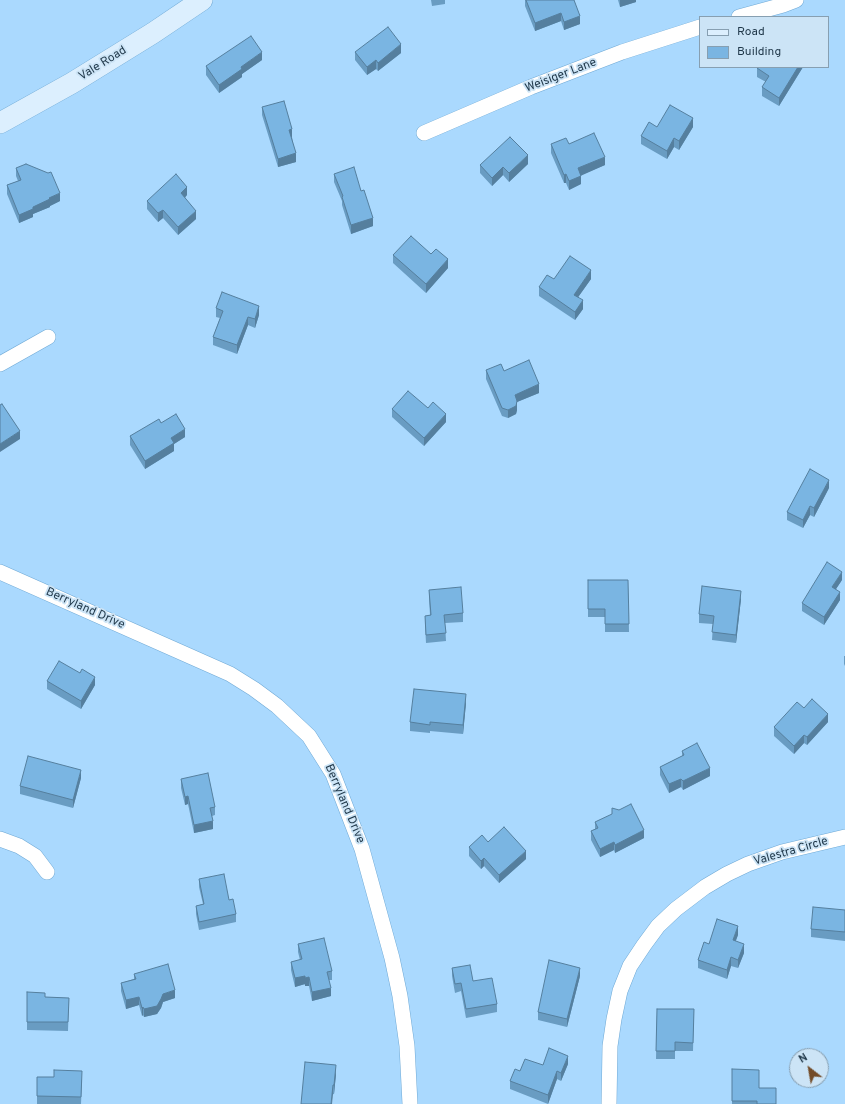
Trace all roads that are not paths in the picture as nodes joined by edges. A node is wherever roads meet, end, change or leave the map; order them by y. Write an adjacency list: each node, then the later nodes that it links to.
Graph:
1 (202, 0): 5 (main road, Vale Road)
2 (796, 0): 3 (street)
3 (743, 16)
4 (699, 27): 6 (street, Weisiger Lane)
5 (0, 124)
6 (424, 133)
7 (48, 336): 8 (street)
8 (0, 364)
9 (0, 572): 13 (street, Berryland Drive)
10 (845, 837): 14 (street, Valestra Circle)
11 (0, 839): 12 (street)
12 (47, 872)
13 (410, 1104)
14 (609, 1104)

